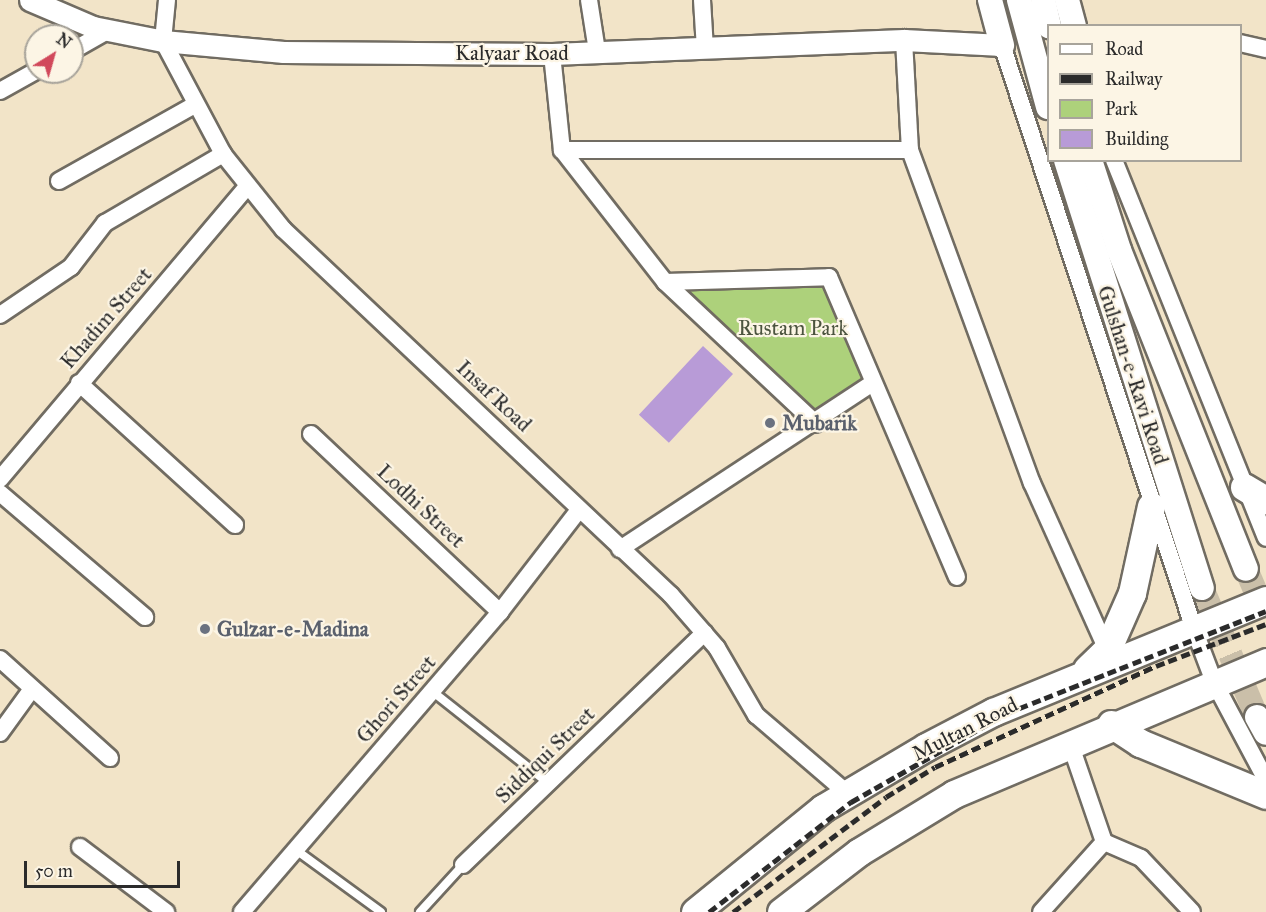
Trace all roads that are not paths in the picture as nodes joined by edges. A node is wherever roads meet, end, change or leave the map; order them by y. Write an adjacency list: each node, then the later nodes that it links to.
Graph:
1 (30, 0): 11 (street, Kalyaar Road)
2 (167, 0): 13 (street)
3 (589, 0): 19 (street)
4 (702, 0): 17 (street)
5 (990, 0): 16 (main road)
6 (1019, 0): 23 (main road)
7 (1043, 0): 9 (main road)
8 (1067, 0): 10 (main road)
9 (1049, 24)
10 (1073, 24)
11 (109, 30): 13 (street, Kalyaar Road); 15 (street)
12 (903, 40): 16 (street, Kalyaar Road); 17 (street, Kalyaar Road); 26 (street)
13 (163, 41): 20 (street, Kalyaar Road); 24 (street, Insaf Road)
14 (1242, 43): 18 (street)
15 (84, 44)
16 (1002, 45): 42 (street)
17 (705, 49): 19 (street, Kalyaar Road)
18 (1266, 49)
19 (597, 51): 20 (street, Kalyaar Road)
20 (552, 54): 25 (street)
21 (24, 78): 22 (street)
22 (0, 92)
23 (1047, 102)
24 (196, 104): 27 (street, Insaf Road); 31 (street)
25 (562, 150): 26 (street); 33 (street)
26 (910, 150): 55 (street)
27 (223, 154): 32 (street, Insaf Road); 34 (street)
28 (1067, 162): 49 (main road, Gulshan-e-Ravi Road)
29 (1091, 162): 47 (main road, Gulshan-e-Ravi Road)
30 (1115, 162): 41 (street)
31 (59, 181)
32 (248, 187): 35 (street, Khadim Street); 43 (street, Insaf Road)
33 (665, 282): 36 (street); 37 (street)
34 (0, 315)
35 (79, 383): 39 (street, Khadim Street); 44 (street)
36 (871, 384): 37 (street); 48 (street)
37 (816, 424): 46 (street)
38 (311, 434): 51 (street, Lodhi Street)
39 (0, 479)
40 (0, 493): 52 (street)
41 (1255, 493): 45 (street)
42 (1151, 506): 53 (street); 55 (main road)
43 (578, 511): 46 (street, Insaf Road); 51 (street, Ghori Street)
44 (235, 525)
45 (1266, 538)
46 (620, 549): 54 (street, Insaf Road)
47 (1246, 569)
48 (957, 577)
49 (1202, 588)
50 (1266, 600): 53 (main road, Multan Road)
51 (500, 612): 61 (street, Ghori Street)
52 (145, 617)
53 (1194, 629): 58 (main road, Multan Road); 59 (street)
54 (704, 633): 67 (street, Siddiqui Street); 68 (street, Insaf Road)
55 (1107, 650): 58 (main road)
56 (0, 658): 60 (street)
57 (1266, 662): 59 (main road)
58 (1082, 674): 68 (main road, Multan Road)
59 (1214, 682): 62 (main road); 66 (street)
60 (32, 689): 63 (street); 65 (street)
61 (432, 691): 67 (lane); 72 (street, Ghori Street)
62 (1111, 724): 64 (main road); 69 (main road)
63 (0, 733)
64 (1070, 742): 70 (street); 79 (main road)
65 (110, 758)
66 (1266, 780)
67 (548, 783): 73 (street, Siddiqui Street)
68 (847, 793): 78 (main road, Multan Road)
69 (1266, 795)
70 (1104, 842): 80 (street); 81 (street)
71 (80, 847): 74 (street)
72 (296, 850): 75 (street, Ghori Street); 76 (lane)
73 (463, 865): 77 (lane, Siddiqui Street)
74 (166, 912)
75 (242, 912)
76 (381, 912)
77 (420, 912)
78 (695, 912)
79 (781, 912)
80 (1041, 912)
81 (1191, 912)

